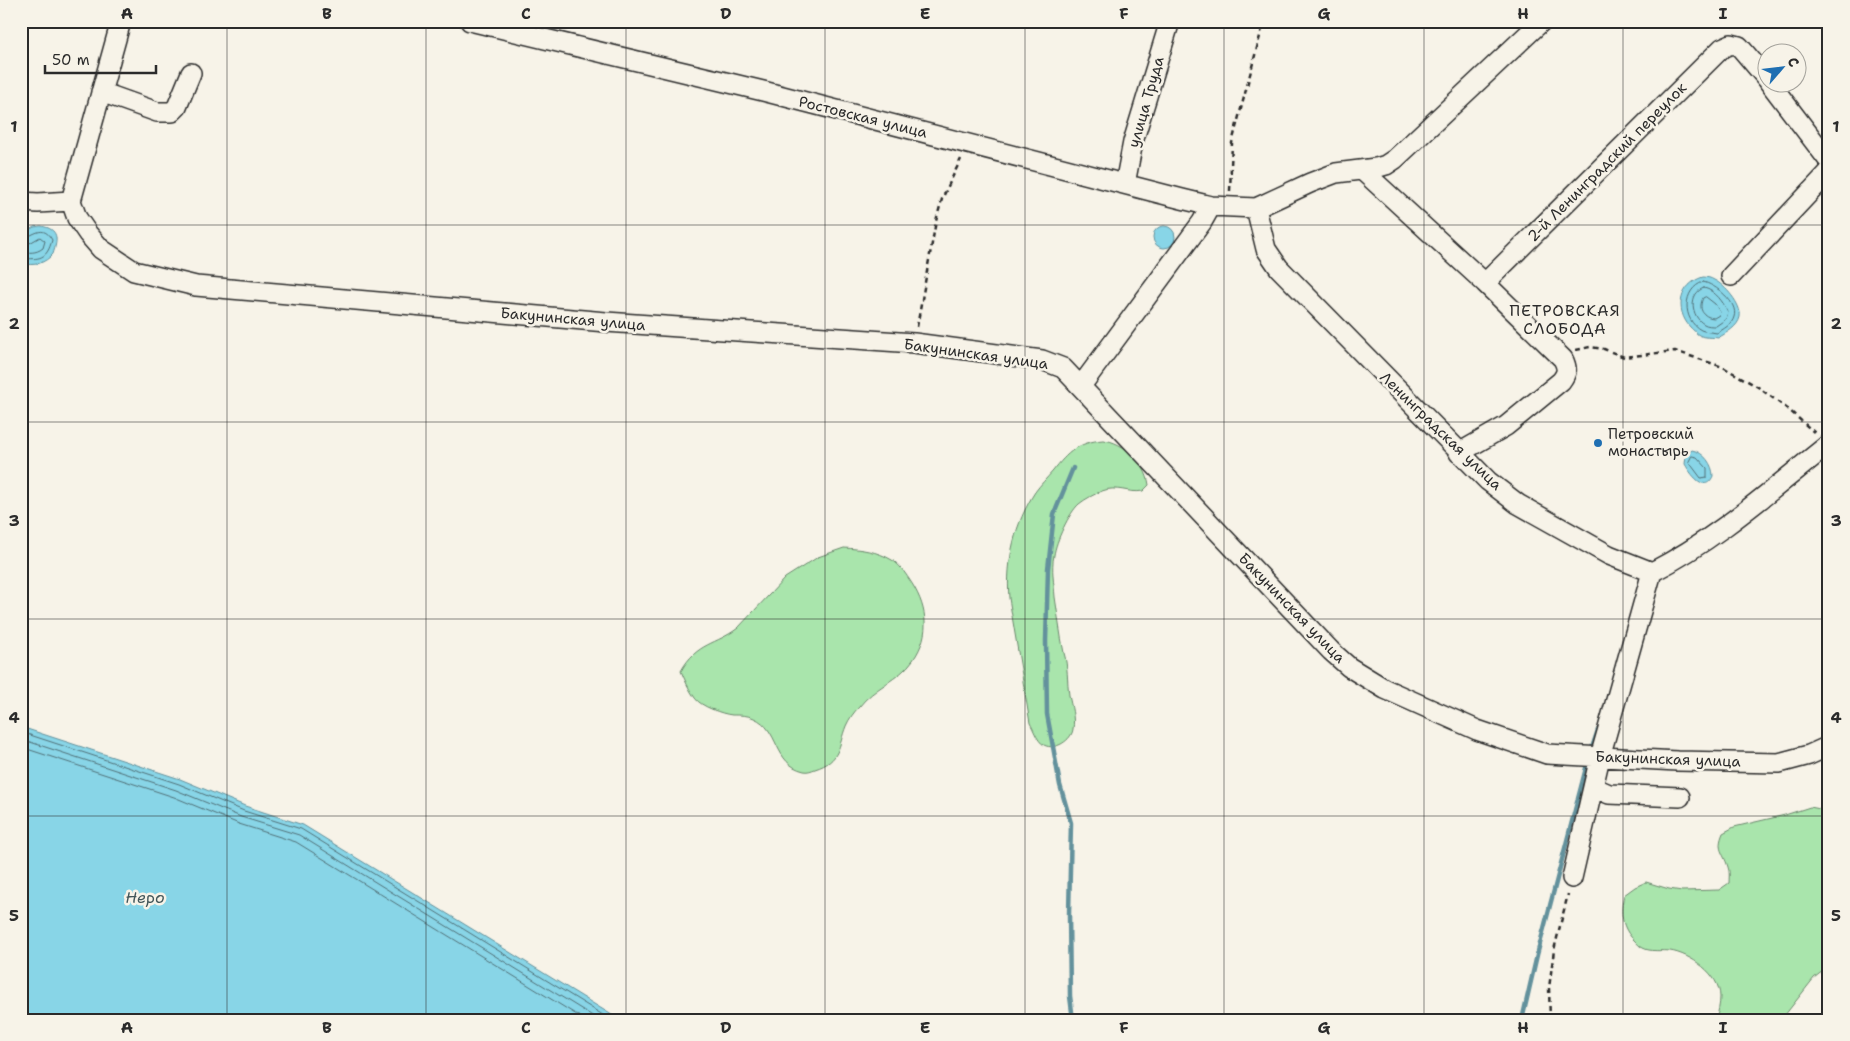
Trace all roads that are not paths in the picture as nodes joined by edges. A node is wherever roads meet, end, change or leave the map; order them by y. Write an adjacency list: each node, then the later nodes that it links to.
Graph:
1 (122, 21): 8 (street)
2 (470, 21): 5 (street, Ростовская улица)
3 (1170, 21): 13 (street, улица Труда)
4 (1542, 21): 11 (street)
5 (541, 29): 13 (street, Ростовская улица)
6 (1758, 69): 19 (street, 2-й Ленинградский переулок)
7 (191, 73): 8 (street)
8 (101, 92): 14 (street)
9 (1776, 92): 10 (street)
10 (1829, 161)
11 (1363, 171): 17 (street); 19 (street)
12 (1829, 172): 18 (street)
13 (1125, 184): 16 (street, Ростовская улица)
14 (72, 201): 15 (street); 20 (street, Бакунинская улица)
15 (21, 202)
16 (1220, 206): 17 (street, Ростовская улица); 20 (street)
17 (1256, 208): 22 (street, Ленинградская улица)
18 (1731, 276)
19 (1485, 283): 22 (street)
20 (1081, 386): 25 (street, Бакунинская улица)
21 (1828, 444): 23 (street)
22 (1459, 453): 23 (street, Ленинградская улица)
23 (1652, 572): 25 (street)
24 (1829, 746): 25 (street, Бакунинская улица)
25 (1600, 757): 26 (street)
26 (1593, 787): 27 (street); 28 (street)
27 (1680, 797)
28 (1572, 878)

